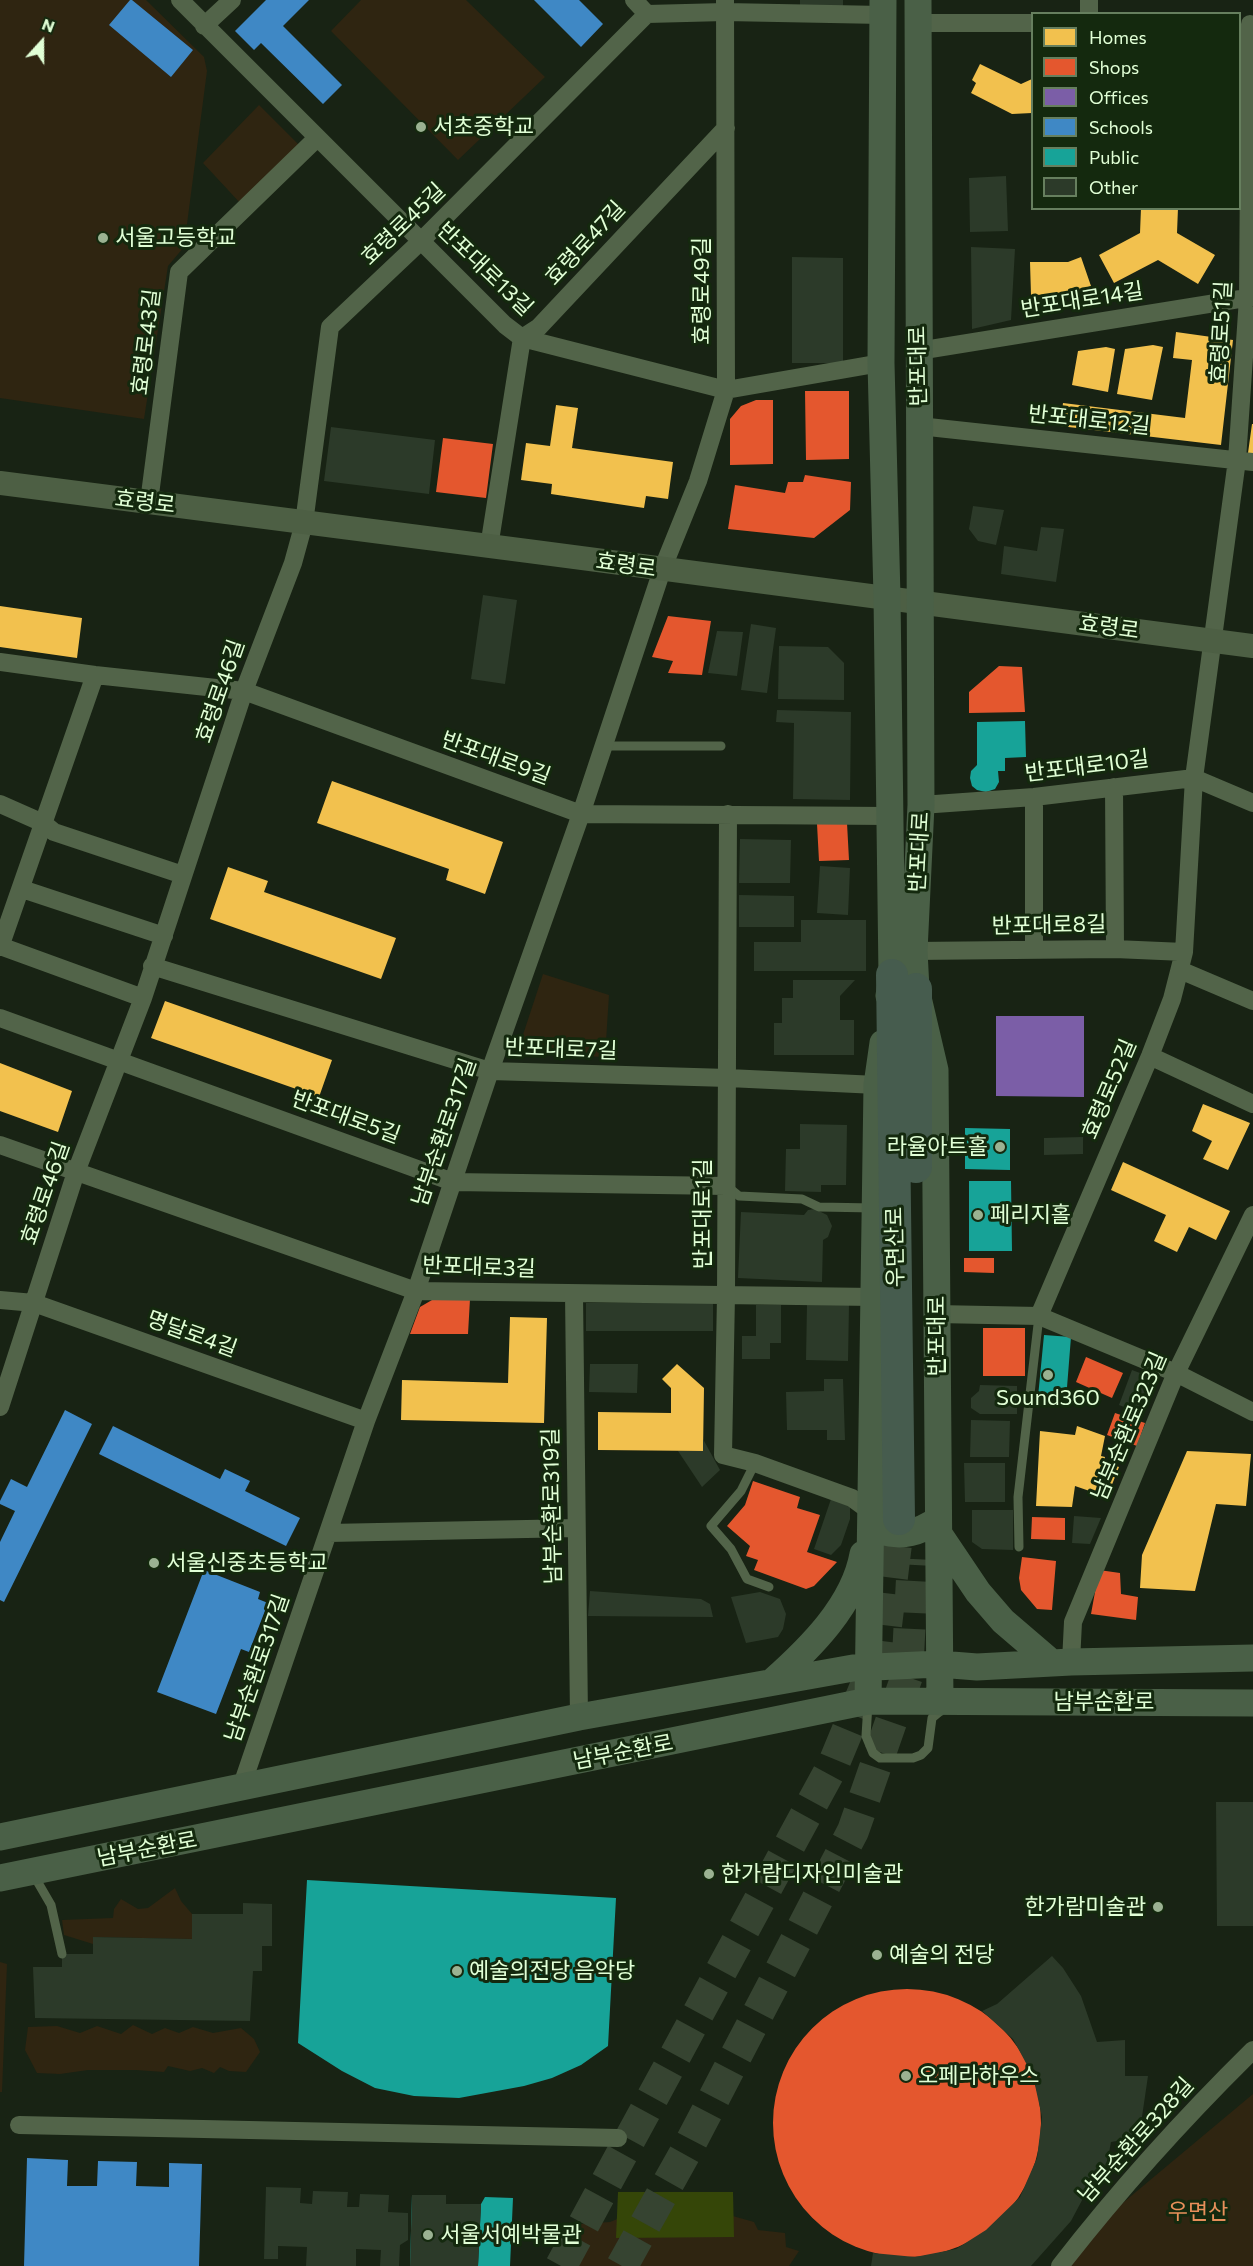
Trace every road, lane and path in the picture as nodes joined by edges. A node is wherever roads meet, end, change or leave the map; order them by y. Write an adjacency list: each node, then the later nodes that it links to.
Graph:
1 (180, 0): 10 (street, 반포대로13길)
2 (231, 0): 10 (street)
3 (634, 0): 7 (street)
4 (725, 6): 5 (street); 7 (street); 11 (street, 효령로49길)
5 (883, 8): 17 (main road, 반포대로)
6 (918, 11): 8 (street); 16 (main road, 반포대로)
7 (647, 14): 13 (street, 효령로45길)
8 (1031, 23)
9 (1247, 24): 14 (street, 효령로51길)
10 (204, 26): 12 (street, 반포대로13길)
11 (726, 128): 15 (street, 효령로47길); 18 (street, 효령로49길)
12 (317, 138): 13 (street, 반포대로13길); 22 (street, 효령로43길)
13 (421, 241): 15 (street, 반포대로13길); 23 (street, 효령로45길)
14 (1250, 298): 16 (street, 반포대로14길); 20 (street, 효령로51길)
15 (522, 338): 18 (street, 반포대로13길); 24 (street)
16 (918, 351): 19 (main road, 반포대로)
17 (881, 363): 18 (street, 반포대로13길); 26 (main road, 반포대로)
18 (726, 390): 25 (street, 효령로49길)
19 (919, 426): 20 (street, 반포대로12길); 27 (main road, 반포대로)
20 (1245, 461): 28 (street, 효령로51길)
21 (0, 483): 22 (main road, 효령로)
22 (149, 502): 23 (main road, 효령로)
23 (304, 523): 24 (main road, 효령로); 32 (street, 효령로46길)
24 (489, 547): 25 (main road, 효령로)
25 (662, 570): 26 (main road, 효령로); 33 (street, 남부순환로317길)
26 (887, 597): 27 (main road, 효령로); 43 (main road, 반포대로)
27 (920, 601): 28 (main road, 효령로); 40 (main road, 반포대로)
28 (1213, 641): 29 (main road, 효령로); 35 (street, 효령로52길)
29 (1253, 646)
30 (0, 662): 31 (street, 반포대로9길)
31 (95, 675): 32 (street, 반포대로9길); 44 (street)
32 (244, 691): 41 (street, 반포대로9길); 45 (street, 효령로46길)
33 (604, 746): 34 (lane); 41 (street, 남부순환로317길)
34 (721, 746)
35 (1194, 778): 36 (street, 반포대로10길); 38 (street, 반포대로10길); 53 (street, 효령로52길)
36 (1113, 787): 37 (street, 반포대로10길); 50 (street)
37 (1034, 797): 40 (street, 반포대로10길); 51 (street)
38 (1253, 803)
39 (0, 804): 44 (street)
40 (921, 806): 52 (main road, 반포대로)
41 (581, 814): 42 (street, 반포대로9길); 62 (street, 남부순환로317길)
42 (728, 814): 43 (street, 반포대로9길); 63 (street, 반포대로1길)
43 (890, 816): 56 (main road, 반포대로)
44 (44, 823): 45 (street); 46 (street)
45 (183, 875): 48 (street, 효령로46길)
46 (22, 889): 47 (street); 48 (street)
47 (5, 920): 49 (street)
48 (164, 936): 54 (street, 효령로46길)
49 (0, 947): 57 (street)
50 (1115, 949): 51 (street, 반포대로8길); 53 (street, 반포대로8길)
51 (1034, 950): 52 (street, 반포대로8길)
52 (914, 951): 56 (main road, 반포대로)
53 (1184, 952): 55 (street, 효령로52길)
54 (152, 966): 57 (street, 효령로46길); 62 (street, 반포대로7길)
55 (1180, 970): 58 (street); 60 (street, 효령로52길)
56 (904, 982): 64 (main road, 반포대로); 78 (main road, 반포대로); 85 (highway, 우면산로)
57 (143, 998): 61 (street, 효령로46길)
58 (1253, 1001)
59 (0, 1018): 61 (street, 반포대로5길)
60 (1150, 1056): 65 (street); 79 (street, 효령로52길)
61 (119, 1060): 67 (street, 효령로46길); 68 (street, 반포대로5길)
62 (490, 1071): 63 (street, 반포대로7길); 68 (street, 남부순환로317길)
63 (728, 1078): 64 (street, 반포대로7길); 69 (street, 반포대로1길)
64 (877, 1085): 70 (main road, 반포대로)
65 (1253, 1104)
66 (0, 1144): 67 (street, 반포대로3길)
67 (76, 1172): 72 (street, 반포대로3길); 77 (street, 효령로46길)
68 (453, 1182): 69 (street, 반포대로5길); 72 (street, 남부순환로317길)
69 (726, 1186): 70 (lane); 74 (street, 반포대로1길)
70 (874, 1208): 75 (main road, 반포대로)
71 (1253, 1215): 80 (street, 남부순환로323길)
72 (416, 1291): 73 (street, 반포대로3길); 83 (street, 남부순환로317길)
73 (574, 1294): 74 (street, 반포대로3길); 86 (street, 남부순환로319길)
74 (726, 1295): 75 (street, 반포대로3길); 84 (street, 반포대로1길)
75 (874, 1297): 85 (main road, 반포대로)
76 (0, 1300): 77 (street, 명달로4길)
77 (34, 1303): 81 (street, 효령로46길); 83 (street, 명달로4길)
78 (936, 1314): 79 (street); 85 (main road, 반포대로)
79 (1039, 1316): 80 (street); 88 (lane, 효령로52길)
80 (1176, 1373): 82 (street); 91 (street, 남부순환로323길)
81 (0, 1407)
82 (1253, 1412)
83 (366, 1421): 87 (street, 남부순환로317길)
84 (755, 1463): 85 (street, 반포대로1길); 89 (lane)
85 (912, 1521): 91 (main road); 92 (main road, 반포대로); 93 (main road, 반포대로); 94 (main road)
86 (576, 1528): 87 (street); 98 (street, 남부순환로319길)
87 (329, 1533): 99 (street, 남부순환로317길)
88 (1019, 1547)
89 (769, 1587)
90 (1249, 1654): 91 (main road, 남부순환로)
91 (1062, 1662): 92 (main road, 남부순환로)
92 (939, 1664): 93 (main road, 남부순환로); 96 (main road, 반포대로)
93 (868, 1666): 94 (main road, 남부순환로); 95 (main road, 반포대로)
94 (773, 1681): 98 (main road, 남부순환로)
95 (868, 1701): 96 (main road, 남부순환로); 96 (lane); 101 (main road, 남부순환로)
96 (948, 1702): 97 (main road, 남부순환로)
97 (1253, 1704)
98 (579, 1717): 99 (main road, 남부순환로)
99 (242, 1785): 100 (main road, 남부순환로)
100 (0, 1837)
101 (32, 1872): 102 (main road, 남부순환로); 103 (lane)
102 (0, 1878)
103 (62, 1954)
104 (1253, 2050): 107 (street, 남부순환로328길)
105 (19, 2125): 106 (street)
106 (618, 2138)
107 (1059, 2266)

